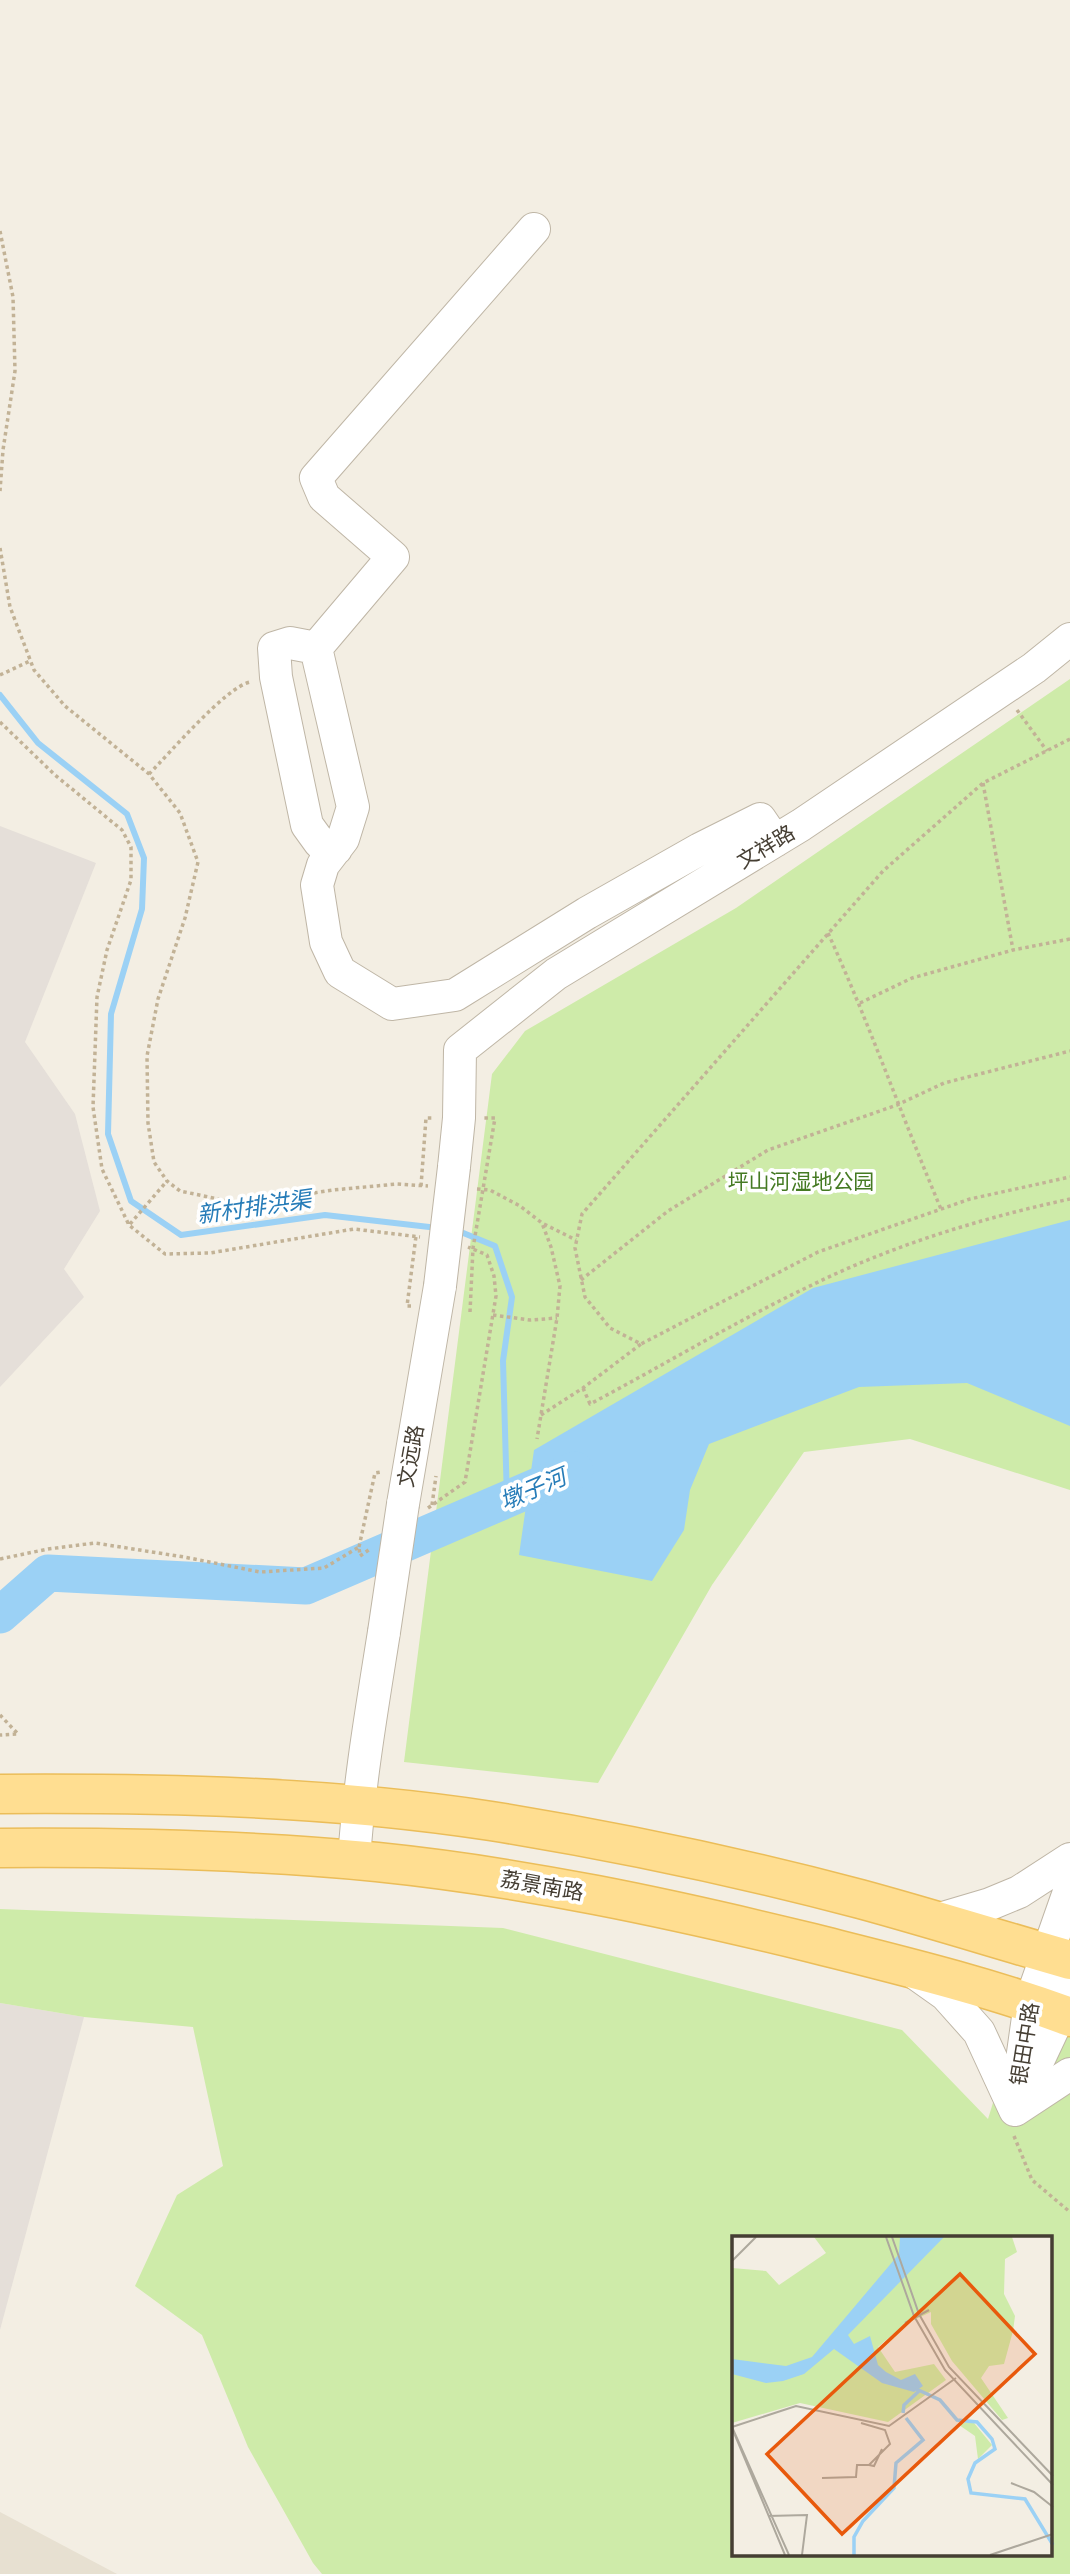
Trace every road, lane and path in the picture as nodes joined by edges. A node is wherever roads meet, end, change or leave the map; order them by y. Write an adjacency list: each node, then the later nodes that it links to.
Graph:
1 (534, 229): 6 (street)
2 (0, 231): 3 (path)
3 (0, 491)
4 (0, 548): 7 (path)
5 (1070, 639): 10 (street, 文祥路)
6 (316, 648): 9 (street); 17 (street)
7 (30, 662): 8 (path); 14 (path)
8 (0, 675)
9 (276, 677): 14 (path); 17 (street)
10 (1002, 690): 13 (path); 16 (street, 文祥路)
11 (0, 722): 35 (path)
12 (1070, 739): 13 (path)
13 (1047, 751): 15 (path)
14 (149, 774): 28 (path)
15 (984, 783): 18 (path); 20 (path)
16 (775, 841): 17 (street); 22 (street, 文祥路)
17 (336, 849)
18 (828, 933): 21 (path); 38 (path)
19 (1070, 939): 20 (path)
20 (1013, 950): 21 (path)
21 (860, 1003): 24 (path)
22 (460, 1050): 29 (street, 文远路)
23 (1070, 1051): 24 (path)
24 (897, 1105): 33 (path); 41 (path)
25 (435, 1118): 30 (path)
26 (495, 1118): 31 (path)
27 (1070, 1177): 33 (path)
28 (167, 1181): 30 (path); 35 (path)
29 (453, 1181): 30 (path); 31 (path); 51 (street, 文远路, bridge)
30 (421, 1186)
31 (483, 1190): 34 (path); 40 (path)
32 (1070, 1199): 47 (path)
33 (940, 1209): 46 (path)
34 (542, 1223): 38 (path); 45 (path)
35 (129, 1224): 36 (path)
36 (416, 1236): 37 (path); 42 (path)
37 (427, 1239)
38 (576, 1240): 41 (path)
39 (462, 1246): 40 (path)
40 (473, 1248): 43 (path); 44 (path)
41 (581, 1280): 46 (path)
42 (414, 1307)
43 (470, 1312)
44 (493, 1315): 45 (path); 51 (path)
45 (557, 1318): 48 (path)
46 (641, 1344): 47 (path)
47 (583, 1388): 48 (path)
48 (541, 1415): 49 (path)
49 (537, 1439)
50 (390, 1471): 52 (path)
51 (412, 1508): 58 (street, 文远路, bridge)
52 (359, 1547): 53 (path); 54 (path)
53 (370, 1549)
54 (0, 1559)
55 (0, 1715): 56 (path)
56 (0, 1735)
57 (0, 1794): 58 (main road)
58 (358, 1806): 61 (street, 文远路); 63 (main road)
59 (0, 1848): 61 (main road, 荔景南路)
60 (1070, 1859): 63 (street)
61 (354, 1860): 65 (main road, 荔景南路)
62 (1070, 1889): 64 (street, 银田中路)
63 (936, 1920): 64 (main road)
64 (1058, 1956): 66 (street, 银田中路)
65 (906, 1967): 66 (main road, 荔景南路); 68 (street)
66 (1057, 2004): 68 (street, 银田中路)
67 (1070, 2074): 68 (street)
68 (1015, 2110): 69 (path)
69 (1070, 2212)

